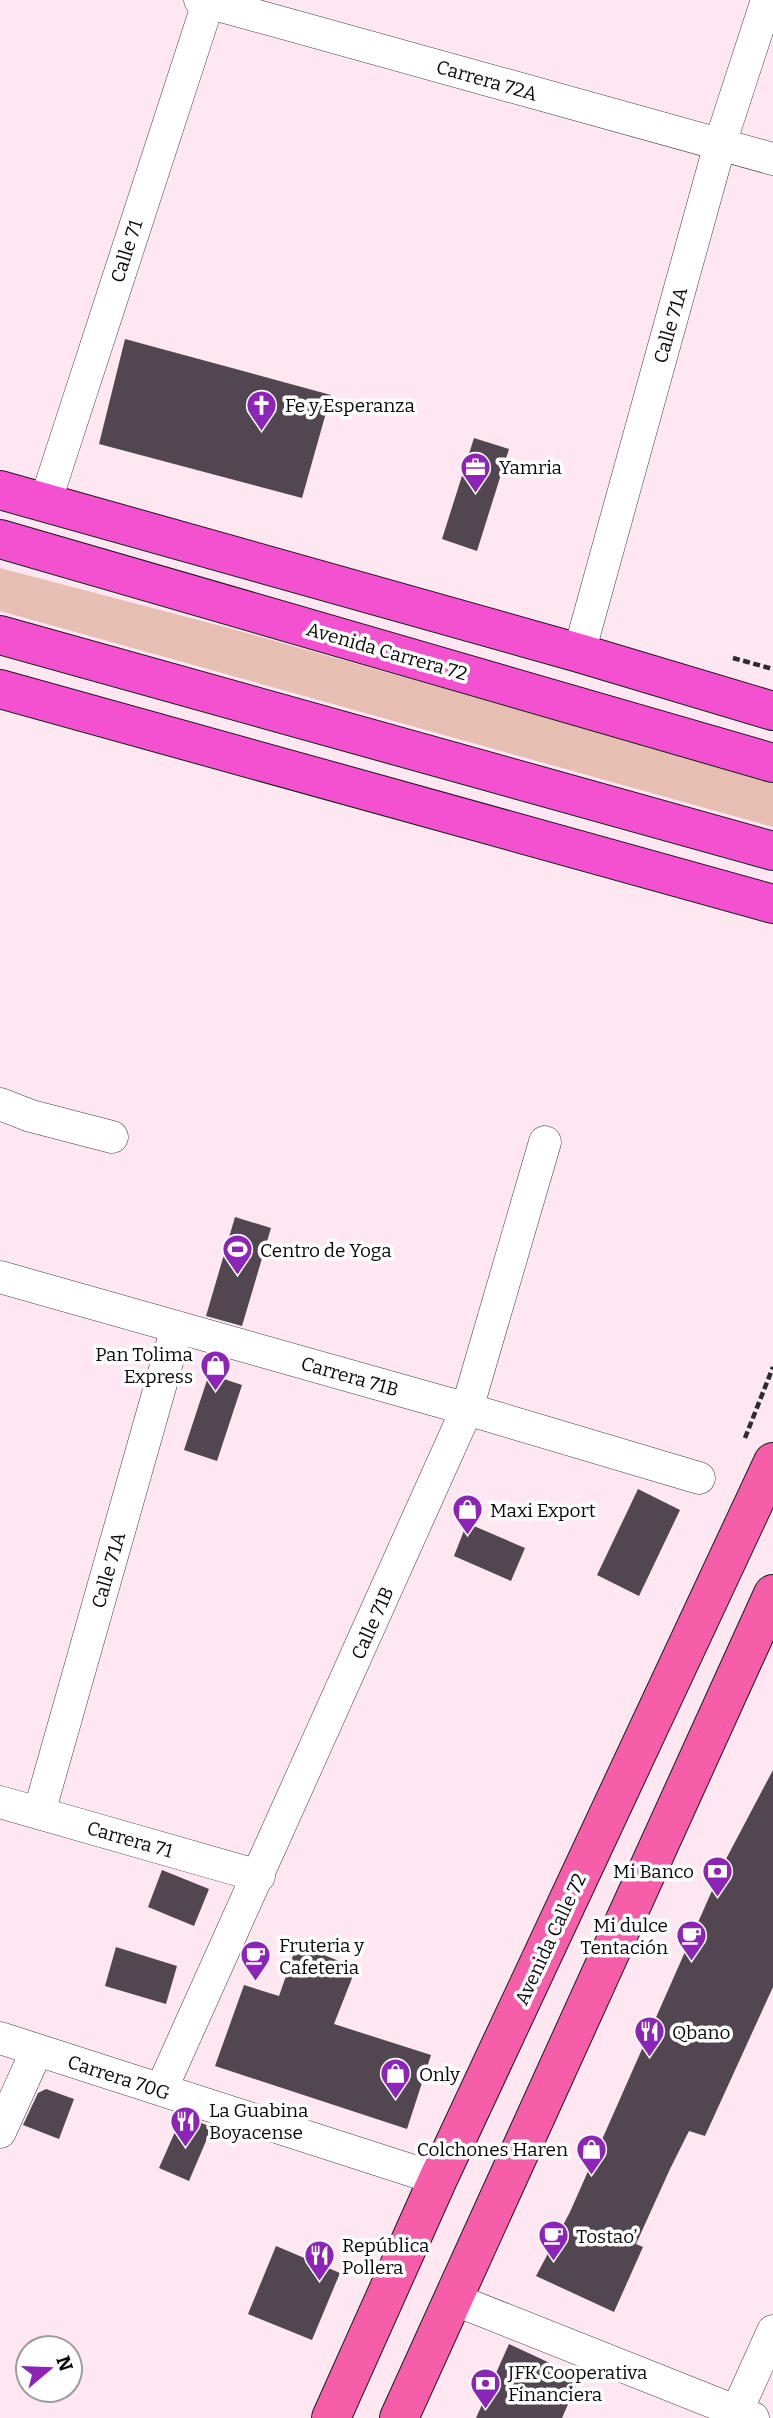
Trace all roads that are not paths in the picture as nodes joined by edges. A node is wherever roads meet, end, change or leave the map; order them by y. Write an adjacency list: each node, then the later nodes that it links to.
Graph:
1 (767, 0): 3 (street, Calle 71A)
2 (206, 1): 3 (street, Carrera 72A); 6 (street, Calle 71)
3 (720, 144): 4 (street, Carrera 72A); 13 (street, Calle 71A)
4 (773, 159)
5 (0, 490): 6 (highway)
6 (45, 503): 8 (highway)
7 (0, 539): 9 (highway, Avenida Carrera 72)
8 (264, 564): 9 (highway); 10 (highway)
9 (141, 579): 14 (highway, Avenida Carrera 72)
10 (367, 593): 13 (highway); 14 (highway)
11 (0, 635): 19 (highway)
12 (0, 642): 17 (highway)
13 (579, 653): 16 (highway)
14 (438, 666): 18 (highway, Avenida Carrera 72)
15 (0, 689): 17 (highway)
16 (773, 711)
17 (110, 719): 20 (highway)
18 (773, 763)
19 (659, 819): 20 (highway); 21 (highway)
20 (523, 835): 22 (highway)
21 (773, 851)
22 (773, 904)
23 (0, 1104): 24 (street)
24 (112, 1138)
25 (545, 1142): 28 (street, Calle 71B)
26 (0, 1277): 27 (street, Carrera 71B)
27 (177, 1327): 28 (street, Carrera 71B); 33 (street, Calle 71A)
28 (467, 1409): 30 (street, Carrera 71B); 34 (street, Calle 71B)
29 (757, 1456): 39 (main road, Avenida Calle 72)
30 (699, 1478)
31 (773, 1594): 40 (main road)
32 (0, 1802): 33 (street, Carrera 71)
33 (39, 1813): 34 (street, Carrera 71)
34 (260, 1876): 37 (street, Calle 71B)
35 (0, 2038): 36 (street, Carrera 70G)
36 (37, 2050): 37 (street, Carrera 70G); 38 (street)
37 (161, 2090): 39 (street, Carrera 70G)
38 (0, 2132)
39 (438, 2179): 43 (main road, Avenida Calle 72)
40 (453, 2299): 42 (street); 44 (main road)
41 (773, 2331): 42 (street)
42 (744, 2416)
43 (331, 2418)
44 (399, 2418)

